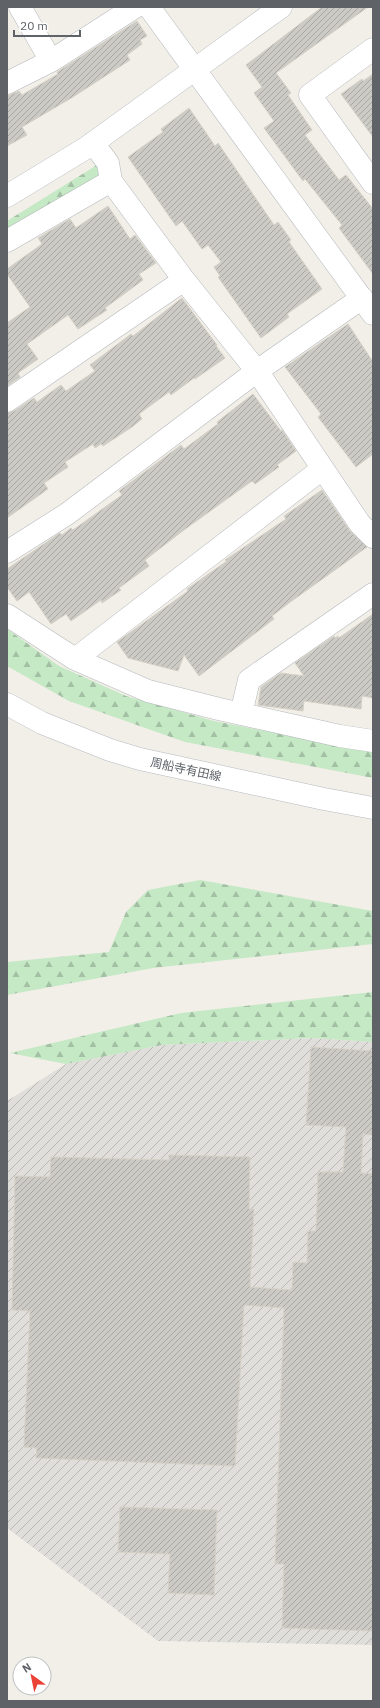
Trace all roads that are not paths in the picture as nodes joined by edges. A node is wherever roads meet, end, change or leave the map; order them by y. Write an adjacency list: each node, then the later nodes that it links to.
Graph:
1 (20, 7): 6 (street)
2 (135, 7): 6 (street)
3 (149, 7): 7 (street)
4 (281, 7): 7 (street)
5 (373, 49): 11 (street)
6 (51, 61): 8 (street)
7 (196, 69): 9 (street); 15 (street)
8 (7, 83)
9 (94, 143): 10 (street); 12 (street)
10 (111, 181): 13 (street); 14 (street)
11 (373, 183)
12 (7, 196)
13 (7, 241)
14 (184, 280): 16 (street); 17 (street)
15 (368, 306): 16 (street)
16 (257, 371): 18 (street); 20 (street)
17 (7, 401)
18 (322, 469): 19 (street); 23 (street)
19 (373, 537)
20 (7, 552)
21 (373, 594): 25 (street)
22 (7, 615): 23 (street)
23 (75, 659): 25 (street)
24 (7, 704): 27 (street, 周船寺有田線)
25 (240, 714): 26 (street)
26 (373, 741)
27 (373, 808)

